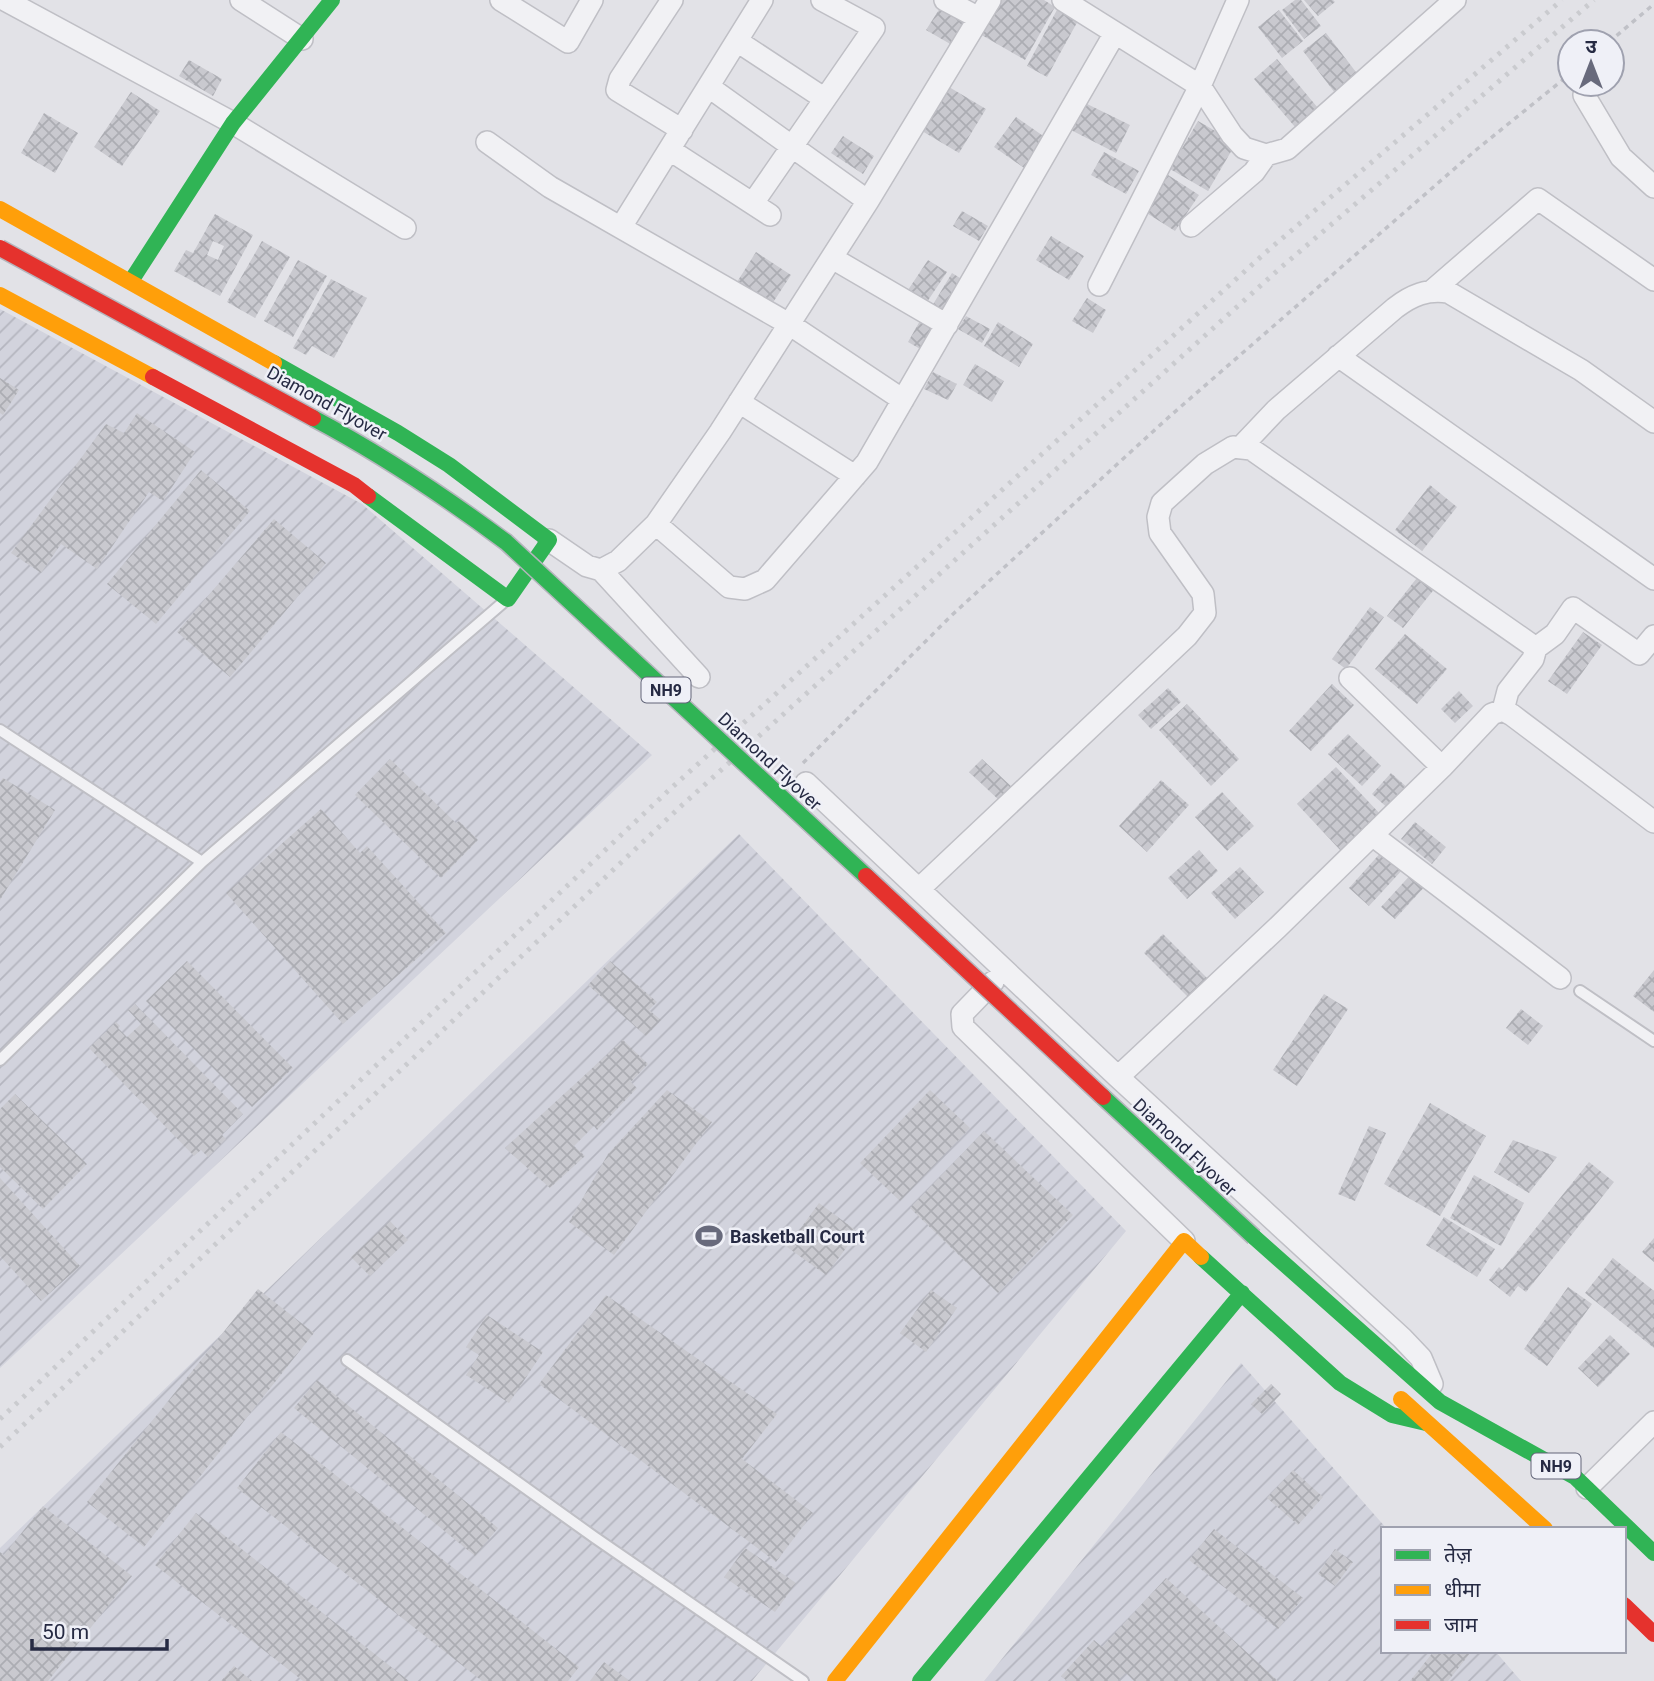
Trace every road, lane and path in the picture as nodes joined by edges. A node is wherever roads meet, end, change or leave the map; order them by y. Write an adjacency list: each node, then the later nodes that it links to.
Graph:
1 (5, 0): 24 (street)
2 (241, 0): 17 (street)
3 (332, 0): 17 (main road)
4 (500, 0): 5 (street)
5 (592, 0)
6 (672, 0): 25 (street)
7 (762, 0): 18 (street)
8 (822, 0): 23 (street)
9 (945, 0): 14 (street)
10 (1063, 0): 16 (street)
11 (1238, 0): 21 (street)
12 (1455, 0): 29 (street)
13 (1654, 4): 15 (path)
14 (985, 9): 31 (street)
15 (1626, 28)
16 (1115, 33): 21 (street); 44 (street)
17 (302, 39): 24 (main road)
18 (737, 41): 20 (street); 23 (street)
19 (1556, 85): 67 (path)
20 (709, 86): 25 (street); 27 (street)
21 (1200, 86): 29 (street); 40 (street)
22 (1586, 98): 30 (street)
23 (825, 99): 27 (street)
24 (233, 123): 35 (street); 39 (main road)
25 (682, 130): 28 (street)
26 (487, 142): 34 (street)
27 (792, 148): 28 (street); 31 (street)
28 (670, 150): 34 (street)
29 (1266, 155): 33 (street)
30 (1654, 187)
31 (868, 201): 37 (street)
32 (0, 209): 39 (main road)
33 (1191, 226)
34 (621, 227): 43 (street)
35 (405, 228)
36 (0, 248): 84 (main road, Diamond Flyover / NH9, bridge)
37 (832, 258): 43 (street); 44 (street)
38 (1654, 280): 41 (street)
39 (131, 281): 54 (main road)
40 (1100, 285)
41 (1433, 290): 45 (street); 48 (street)
42 (0, 295): 59 (main road)
43 (789, 324): 46 (street); 47 (street)
44 (947, 325): 46 (street)
45 (1338, 356): 49 (street); 57 (street)
46 (903, 400): 52 (street)
47 (739, 402): 52 (street); 53 (street)
48 (1654, 422)
49 (1240, 448): 61 (street); 71 (street)
50 (348, 463): 51 (main road)
51 (368, 475)
52 (855, 475): 53 (street)
53 (656, 524): 55 (street)
54 (549, 540): 55 (street); 59 (main road)
55 (601, 570): 62 (street)
56 (510, 577): 58 (main road)
57 (1654, 579)
58 (528, 593)
59 (508, 599): 70 (lane)
60 (1654, 636): 61 (street)
61 (1535, 648): 64 (street)
62 (699, 677)
63 (1350, 678): 66 (street)
64 (1503, 710): 66 (street); 68 (street)
65 (0, 730): 70 (lane)
66 (1442, 767): 69 (street)
67 (800, 778): 71 (street)
68 (1654, 822)
69 (1372, 835): 73 (street); 79 (street)
70 (202, 862): 78 (lane)
71 (919, 889): 72 (street)
72 (1005, 970): 79 (street); 80 (street)
73 (1560, 978)
74 (1580, 991): 77 (lane)
75 (955, 992): 76 (main road)
76 (985, 1021)
77 (1654, 1041)
78 (1, 1058)
79 (1118, 1077): 84 (street)
80 (1184, 1241): 81 (main road); 93 (main road)
81 (1242, 1293): 86 (main road); 94 (main road)
82 (347, 1360): 92 (lane)
83 (1390, 1389): 86 (main road)
84 (1440, 1402): 87 (main road, NH9)
85 (1654, 1422): 87 (street)
86 (1429, 1423): 88 (main road)
87 (1587, 1488): 89 (main road, NH9)
88 (1543, 1527)
89 (1654, 1553)
90 (1626, 1607): 91 (main road)
91 (1654, 1634)
92 (803, 1681)
93 (835, 1681)
94 (920, 1681)

